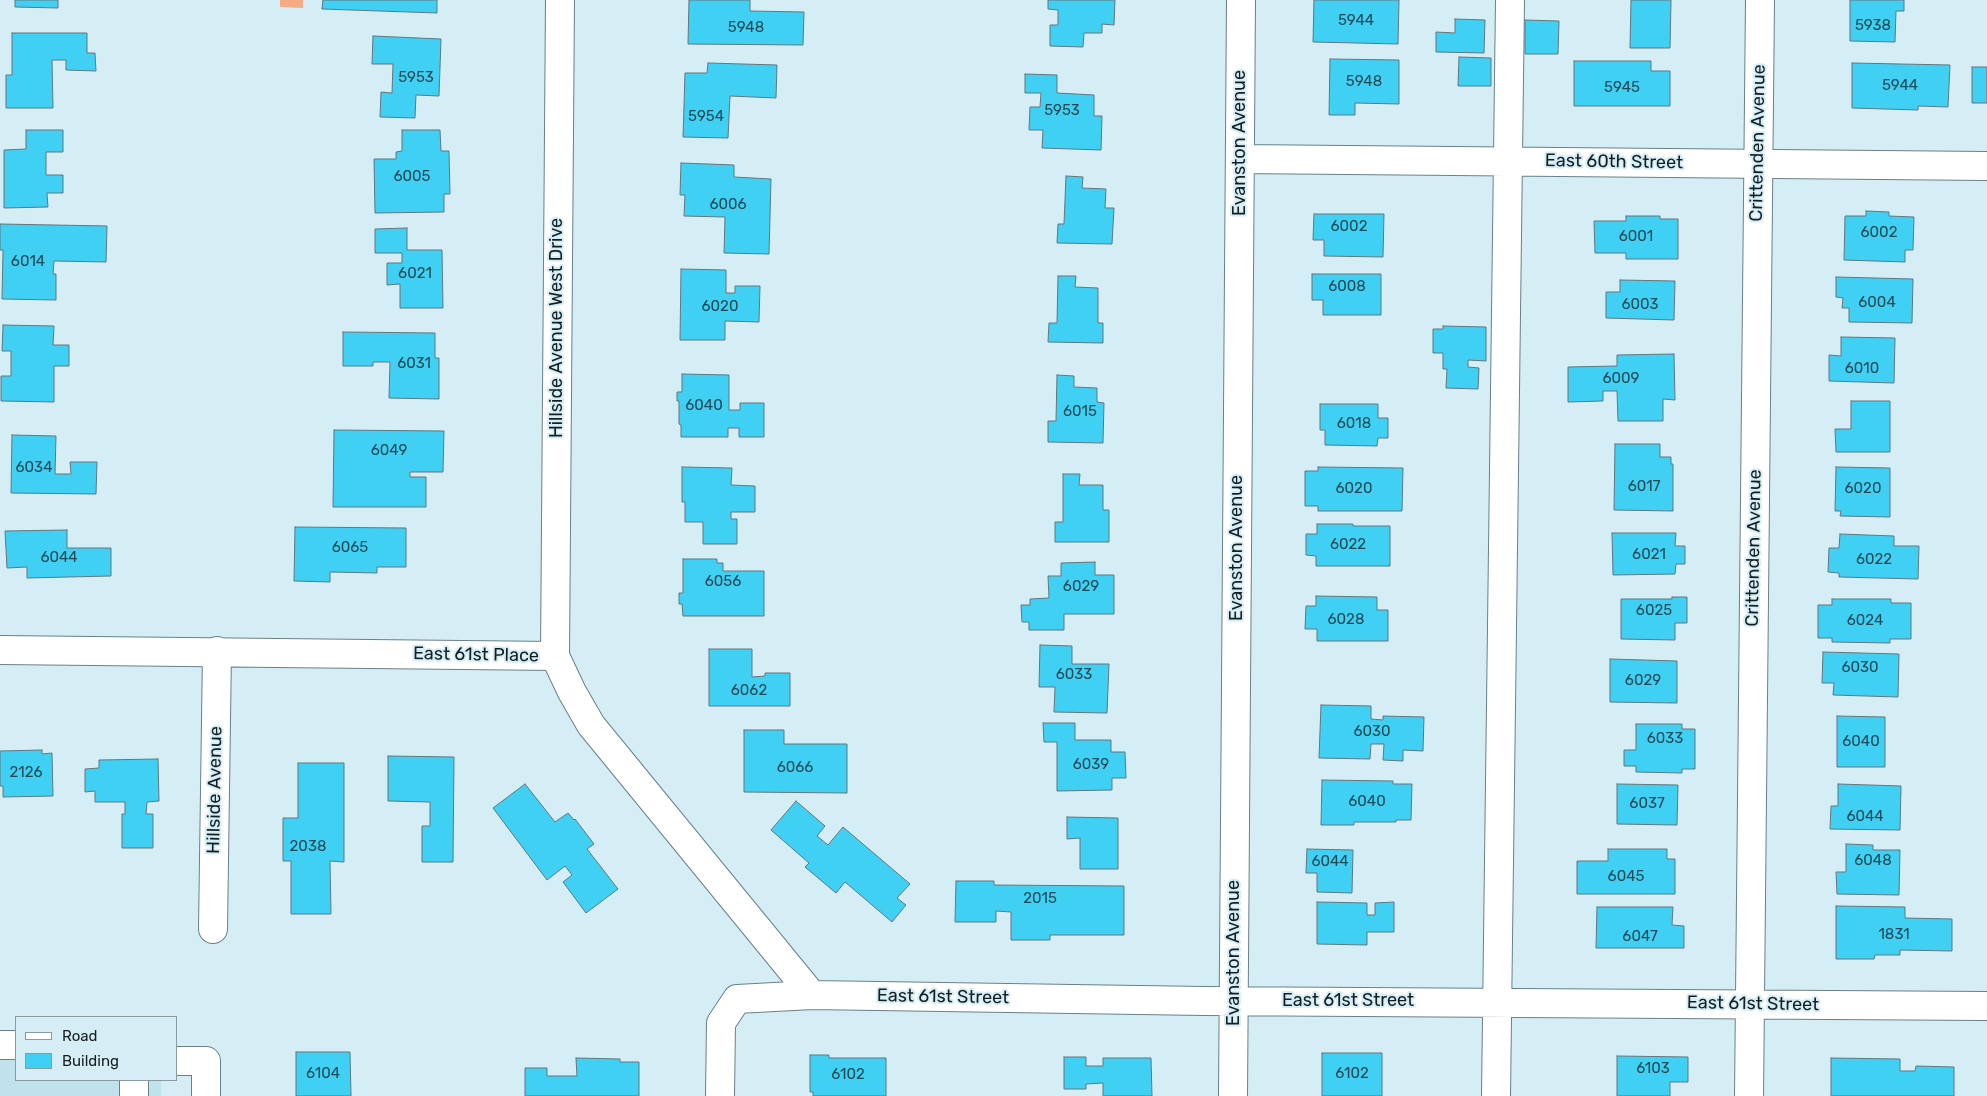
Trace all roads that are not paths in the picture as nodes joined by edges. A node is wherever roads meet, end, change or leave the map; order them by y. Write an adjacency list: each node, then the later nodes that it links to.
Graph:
1 (560, 0): 11 (street, Hillside Avenue West Drive)
2 (1241, 0): 5 (street, Evanston Avenue)
3 (1510, 0): 6 (street)
4 (1760, 0): 7 (street, Crittenden Avenue)
5 (1240, 159): 6 (street, East 60th Street); 14 (street, Evanston Avenue)
6 (1508, 160): 7 (street, East 60th Street); 15 (street)
7 (1758, 163): 8 (street, East 60th Street); 16 (street, Crittenden Avenue)
8 (1987, 166)
9 (0, 650): 10 (street, East 61st Place)
10 (217, 651): 11 (street, East 61st Place); 12 (street, Hillside Avenue)
11 (555, 656): 13 (street, East 61st Place)
12 (214, 929)
13 (812, 995): 14 (street, East 61st Street); 24 (street, East 61st Street)
14 (1234, 1000): 15 (street, East 61st Street); 25 (street, Evanston Avenue)
15 (1497, 1002): 16 (street, East 61st Street); 26 (street)
16 (1750, 1003): 17 (street, East 61st Street); 27 (street, Crittenden Avenue)
17 (1987, 1006)
18 (0, 1045): 19 (street)
19 (15, 1045)
20 (178, 1061): 23 (street)
21 (134, 1081): 22 (street)
22 (134, 1096)
23 (206, 1096)
24 (720, 1096)
25 (1233, 1096)
26 (1496, 1096)
27 (1749, 1096)

